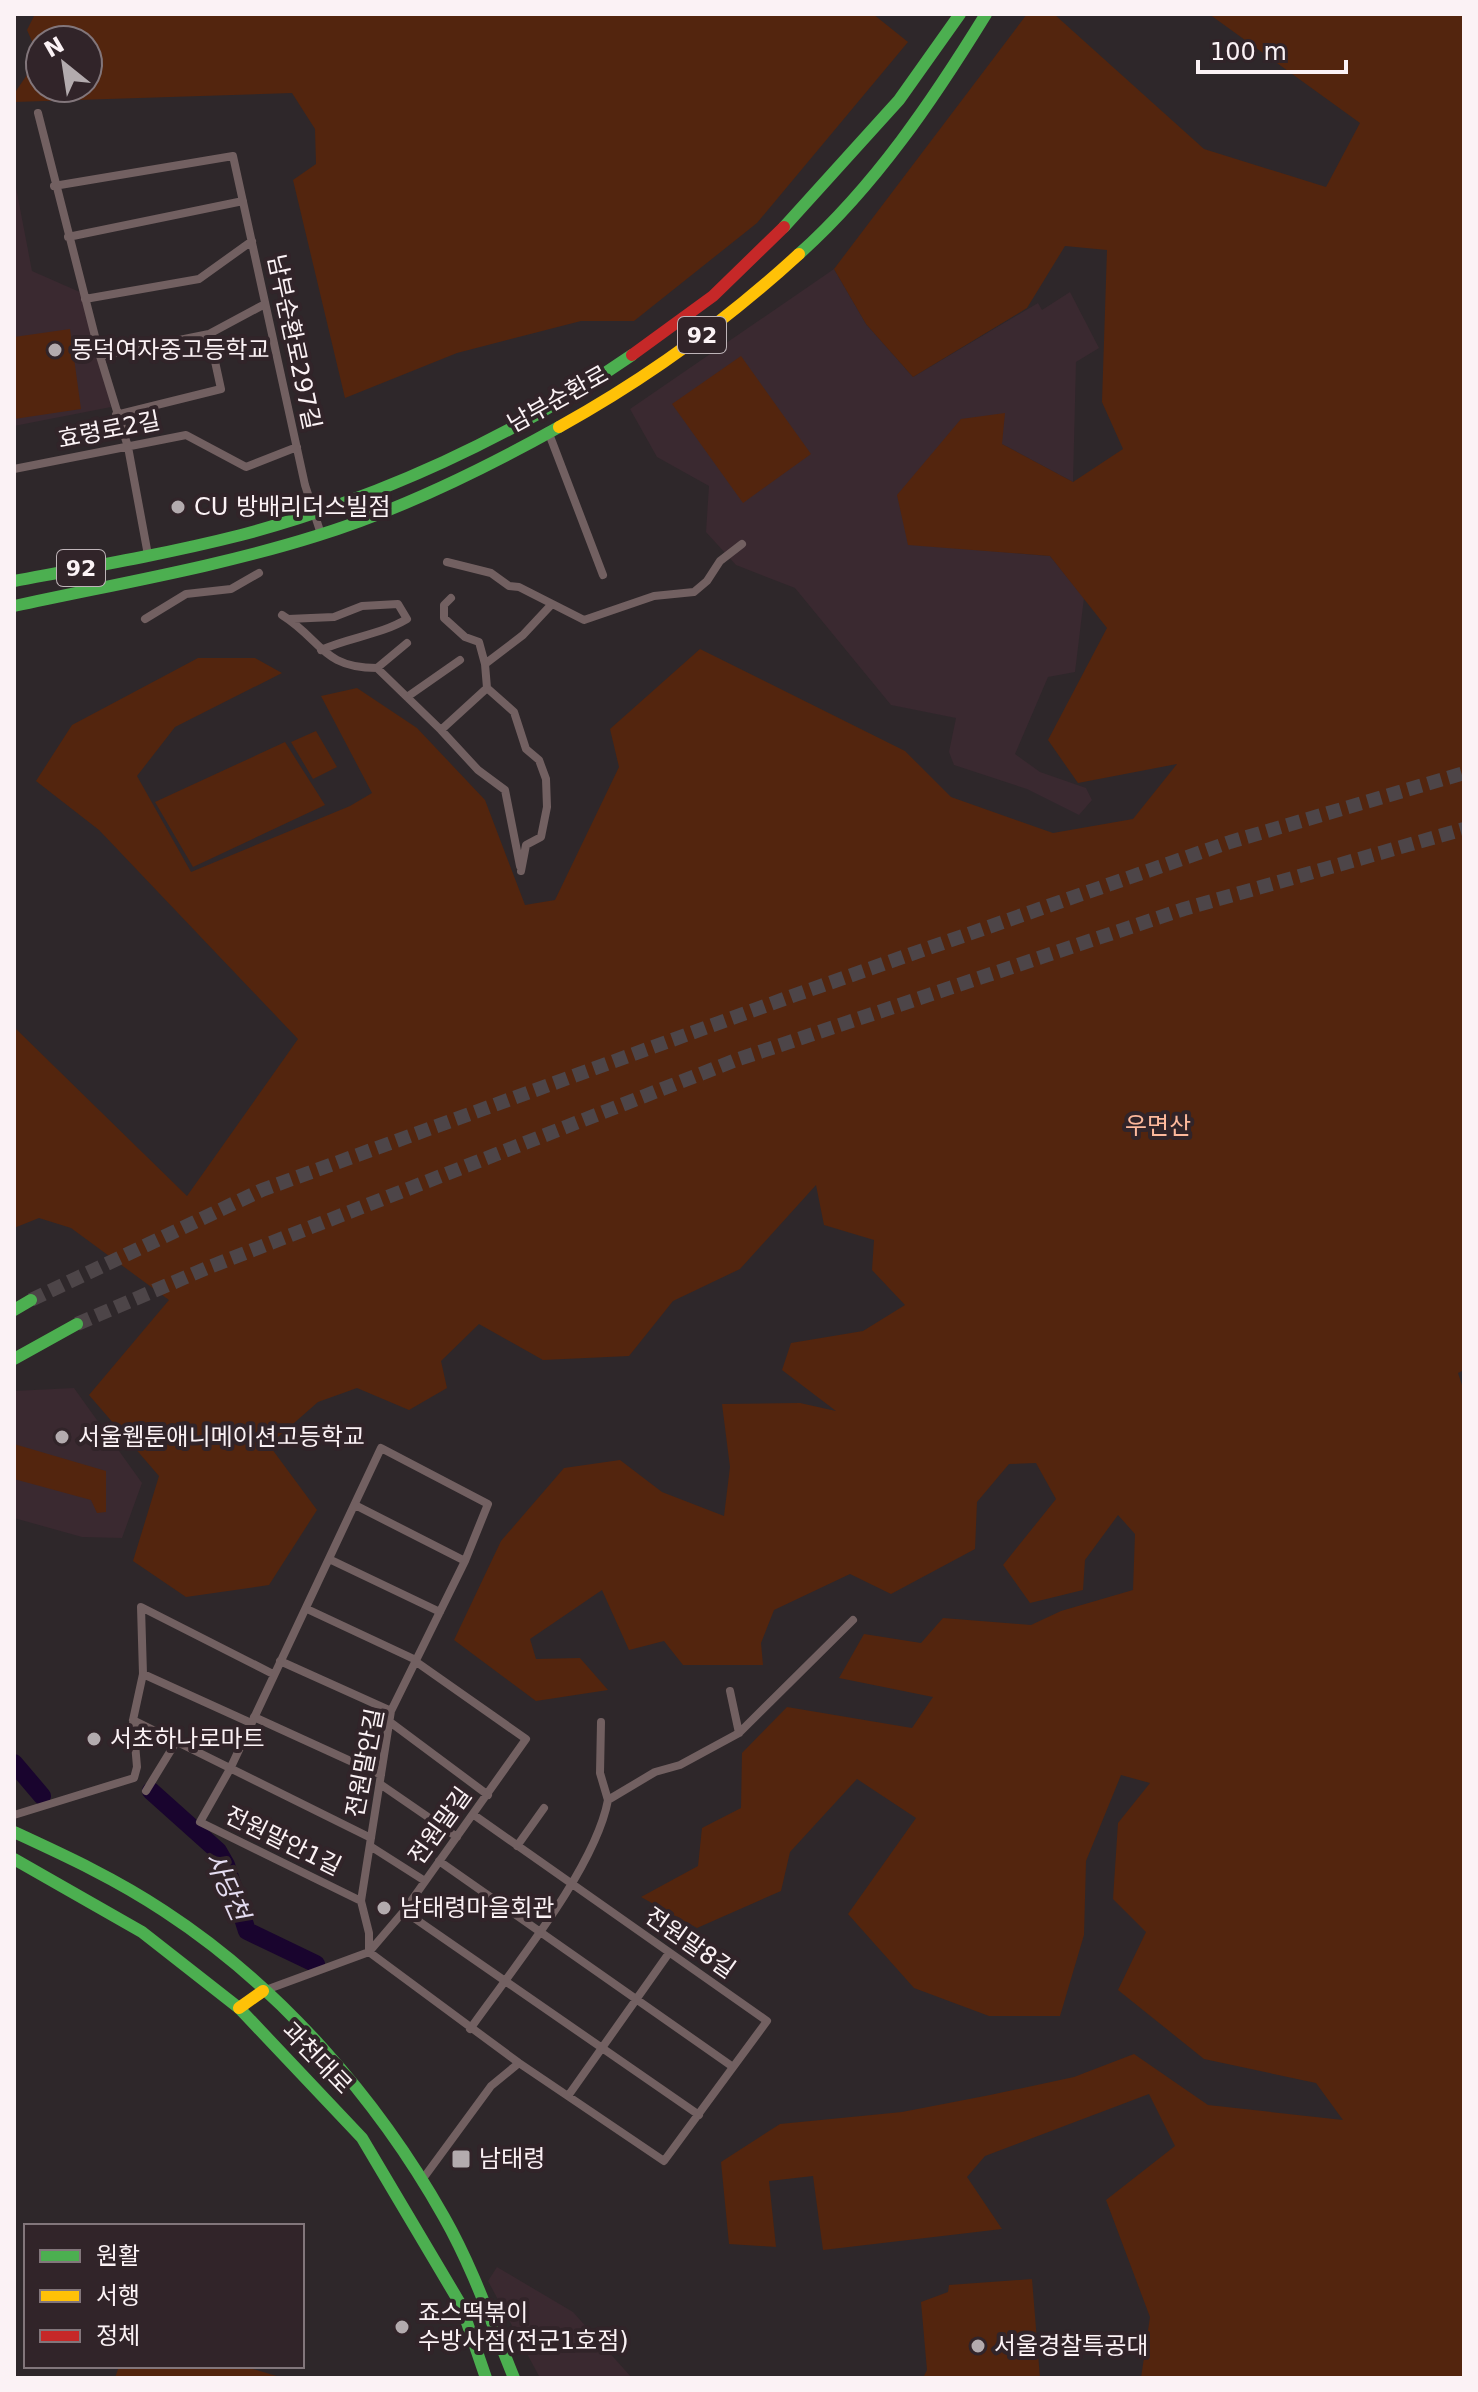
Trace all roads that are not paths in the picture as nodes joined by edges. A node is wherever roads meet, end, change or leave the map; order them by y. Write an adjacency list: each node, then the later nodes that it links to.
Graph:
1 (960, 14): 17 (main road, 남부순환로 / 92)
2 (986, 14): 13 (main road, 남부순환로 / 92)
3 (38, 113): 4 (street)
4 (54, 186): 5 (street, 남부순환로297길); 6 (street)
5 (243, 201): 6 (street); 7 (street, 남부순환로297길)
6 (68, 237): 8 (street)
7 (252, 241): 8 (street); 9 (street, 남부순환로297길)
8 (85, 299): 11 (street)
9 (265, 304): 10 (street); 15 (street, 남부순환로297길)
10 (209, 334): 11 (street); 12 (street)
11 (100, 356): 12 (street)
12 (116, 415): 14 (street)
13 (548, 430): 18 (main road, 남부순환로 / 92); 23 (street)
14 (128, 447): 15 (street, 효령로2길); 16 (street, 효령로2길); 20 (street)
15 (297, 447): 17 (street, 남부순환로297길)
16 (14, 469)
17 (313, 513): 18 (street, 남부순환로297길); 20 (main road, 남부순환로 / 92)
18 (321, 534): 27 (main road, 남부순환로 / 92)
19 (742, 544): 26 (street)
20 (148, 555): 24 (main road, 남부순환로 / 92)
21 (447, 562): 26 (street)
22 (259, 573): 28 (street)
23 (603, 575)
24 (14, 581)
25 (451, 598): 32 (street)
26 (551, 605): 32 (street)
27 (14, 606)
28 (145, 619)
29 (407, 643): 33 (street)
30 (321, 650): 30 (street); 33 (street)
31 (460, 660): 35 (street)
32 (485, 664): 34 (street)
33 (377, 668): 35 (street)
34 (487, 688): 36 (street); 36 (street)
35 (407, 697): 36 (street)
36 (441, 730)
37 (31, 1300): 38 (main road)
38 (14, 1310)
39 (77, 1324): 40 (main road)
40 (14, 1359)
41 (355, 1505): 42 (street); 43 (street); 43 (street, 전원말안길)
42 (329, 1559): 44 (street); 45 (street)
43 (465, 1561): 45 (street, 전원말안길)
44 (307, 1609): 47 (street); 48 (street)
45 (440, 1612): 48 (street, 전원말안길)
46 (853, 1620): 57 (street)
47 (280, 1661): 50 (street); 52 (street)
48 (416, 1661): 52 (street, 전원말안길); 62 (street, 전원말길)
49 (143, 1674): 50 (street); 53 (street); 54 (street)
50 (273, 1674): 54 (street)
51 (730, 1691): 57 (street)
52 (391, 1711): 55 (street, 전원말안길)
53 (133, 1720): 58 (street); 65 (street)
54 (252, 1720): 59 (street); 60 (street)
55 (390, 1722): 60 (street, 전원말안길); 62 (street)
56 (601, 1722): 63 (street)
57 (739, 1733): 63 (street)
58 (176, 1742): 59 (street); 61 (street)
59 (230, 1769): 69 (street); 75 (street, 전원말안1길)
60 (380, 1780): 68 (street); 69 (street, 전원말안길)
61 (146, 1791)
62 (488, 1795): 66 (street, 전원말길)
63 (608, 1800): 74 (street)
64 (544, 1808): 70 (street)
65 (14, 1815)
66 (474, 1815): 68 (street, 전원말길); 70 (street, 전원말8길)
67 (14, 1832): 81 (main road, 과천대로)
68 (457, 1837): 72 (street, 전원말길)
69 (370, 1842): 73 (street); 75 (street, 전원말안길)
70 (517, 1846): 74 (street, 전원말8길)
71 (14, 1859): 83 (main road, 과천대로)
72 (439, 1861): 73 (street, 전원말길); 77 (street)
73 (425, 1881): 76 (street, 전원말길)
74 (571, 1884): 77 (street); 79 (street, 전원말8길)
75 (361, 1901): 78 (street, 전원말안길)
76 (404, 1911): 78 (street, 전원말길); 80 (street)
77 (538, 1931): 80 (street); 82 (street)
78 (369, 1952): 81 (street, 전원말길); 84 (street)
79 (669, 1953): 82 (street); 87 (street, 전원말8길)
80 (504, 1980): 84 (street); 85 (street)
81 (263, 1991): 83 (main road); 90 (main road, 과천대로)
82 (636, 1998): 85 (street); 87 (street)
83 (239, 2008): 91 (main road, 과천대로)
84 (470, 2029): 86 (street)
85 (602, 2047): 88 (street); 89 (street)
86 (519, 2063): 88 (street); 90 (street)
87 (733, 2067): 89 (street)
88 (568, 2096): 89 (street)
89 (699, 2115)
90 (422, 2180): 92 (main road, 과천대로)
91 (486, 2378)
92 (514, 2378)

